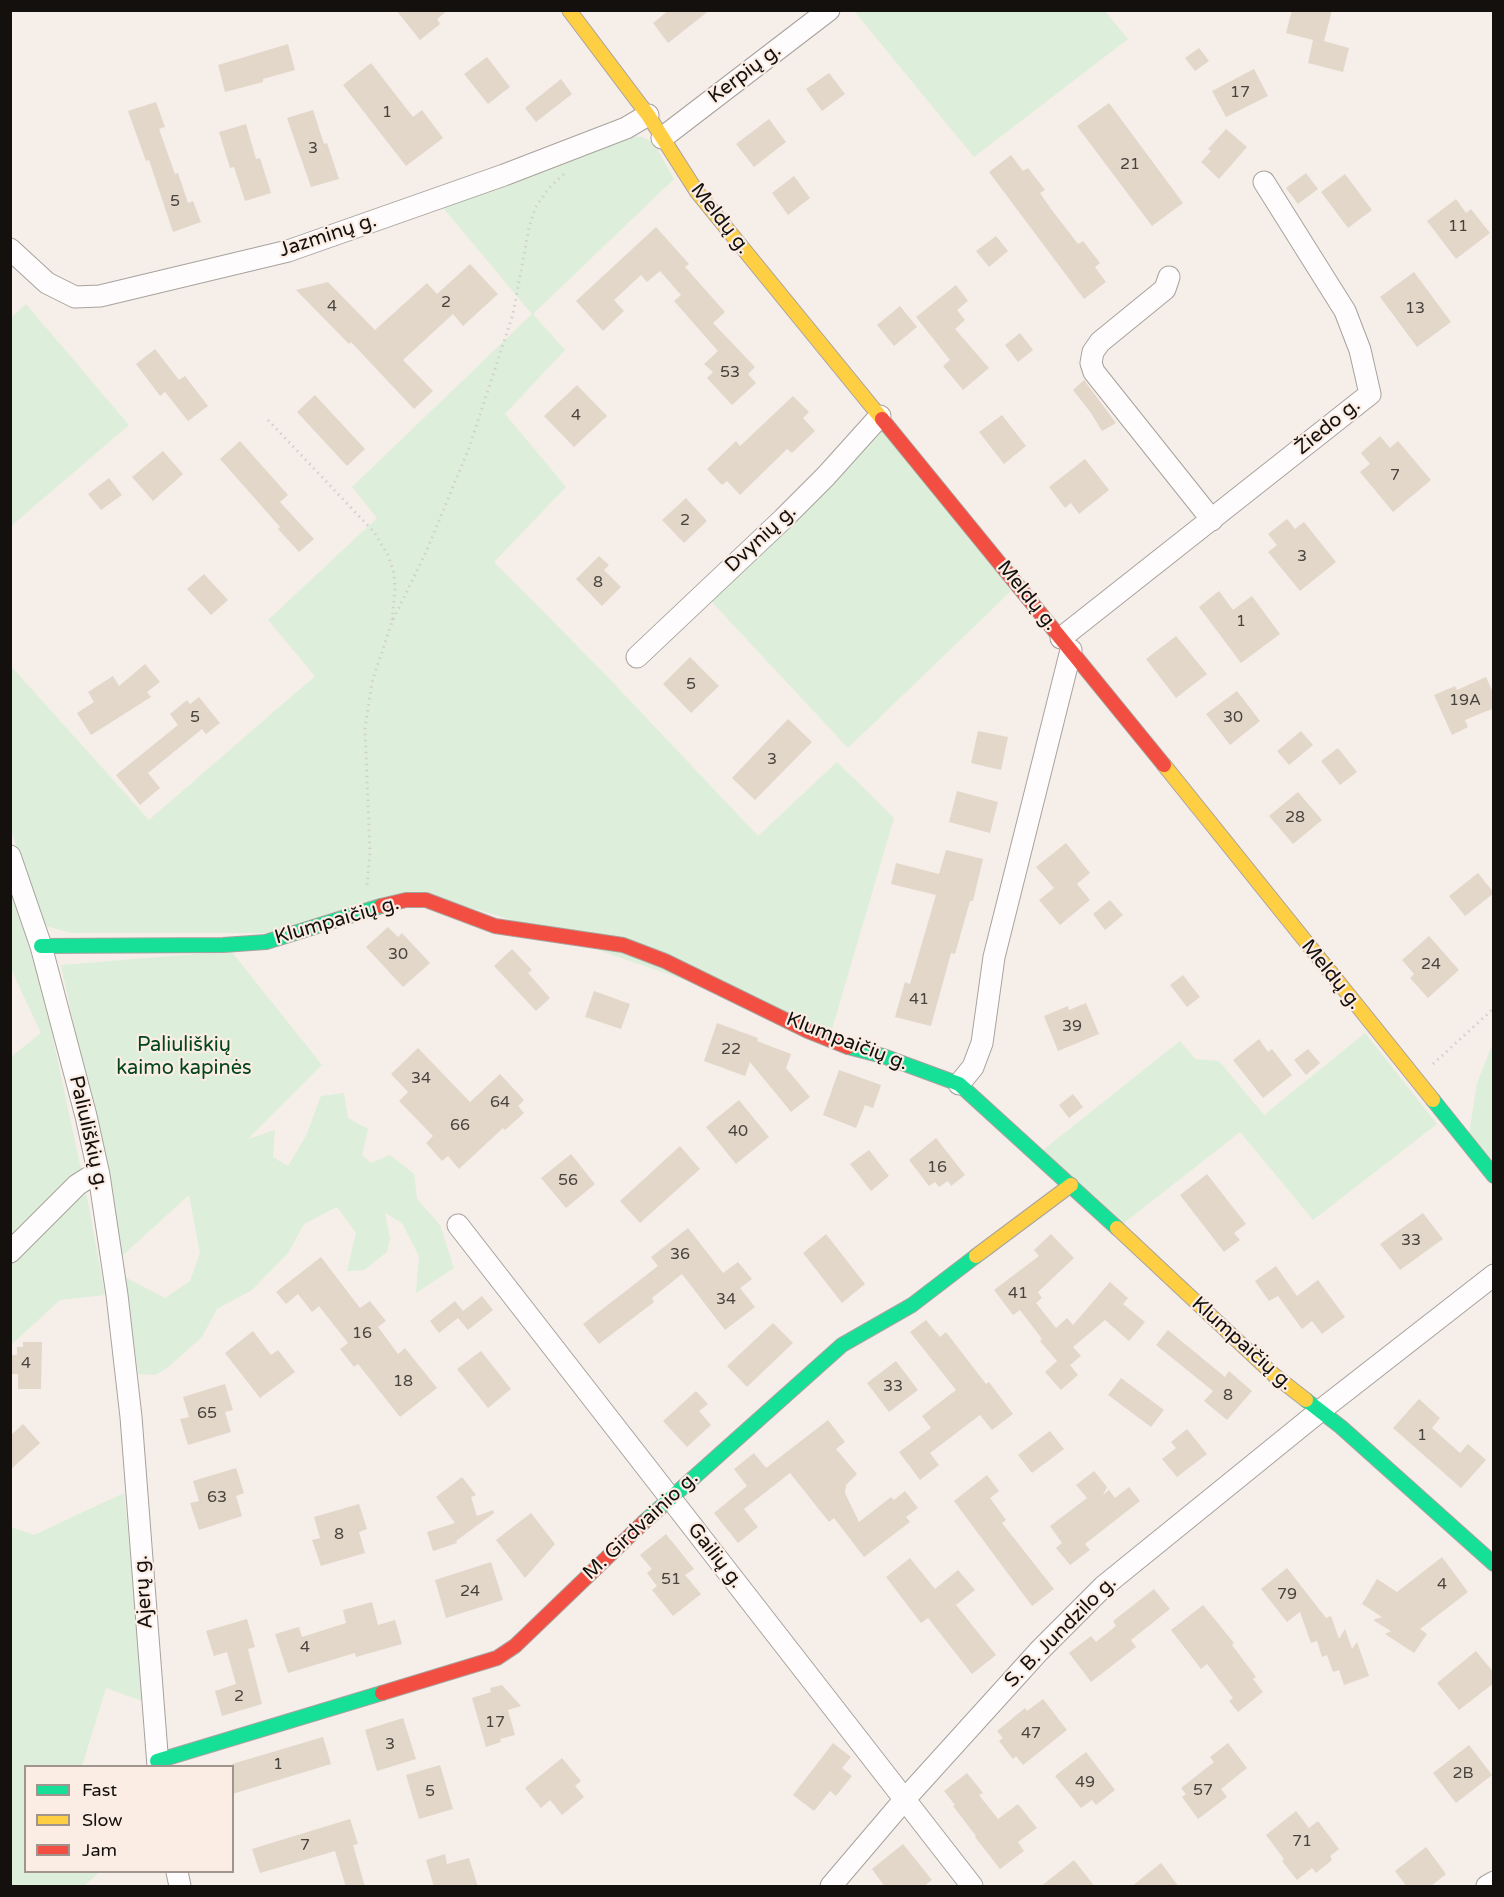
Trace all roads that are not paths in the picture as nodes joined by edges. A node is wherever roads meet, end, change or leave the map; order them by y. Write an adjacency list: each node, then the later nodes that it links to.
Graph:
1 (568, 10): 3 (street, Meldų g.)
2 (829, 10): 4 (street, Kerpių g.)
3 (648, 115): 4 (street, Meldų g.); 6 (street, Jazminų g.)
4 (662, 138): 8 (street, Meldų g.)
5 (1264, 182): 9 (street, Žiedo g.)
6 (10, 249)
7 (1169, 278): 9 (street)
8 (880, 416): 10 (street, Meldų g.); 11 (street, Dvynių g.)
9 (1212, 520): 10 (street, Žiedo g.)
10 (1066, 644): 14 (street); 16 (street, Meldų g.)
11 (637, 657)
12 (10, 856): 13 (street, Paliuliškių g.)
13 (41, 946): 14 (street, Klumpaičių g.); 15 (street, Paliuliškių g.)
14 (959, 1084): 17 (street, Klumpaičių g.)
15 (99, 1175): 19 (street); 22 (street, Paliuliškių g.)
16 (1494, 1176)
17 (1071, 1185): 21 (street, Klumpaičių g.); 23 (street, M. Girdvainio g.)
18 (458, 1225): 23 (street, Gailių g.)
19 (10, 1252)
20 (1494, 1275): 21 (street, S. B. Jundzilo g.)
21 (1321, 1410): 24 (street, Klumpaičių g.); 26 (street, S. B. Jundzilo g.)
22 (131, 1417): 25 (street, Ajerų g.)
23 (670, 1497): 25 (street, M. Girdvainio g.); 26 (street, Gailių g.)
24 (1494, 1564)
25 (158, 1764)
26 (904, 1798): 28 (street, S. B. Jundzilo g.); 29 (street, Gailių g.)
27 (1494, 1882): 30 (street)
28 (831, 1887)
29 (972, 1887)
30 (1487, 1887)

